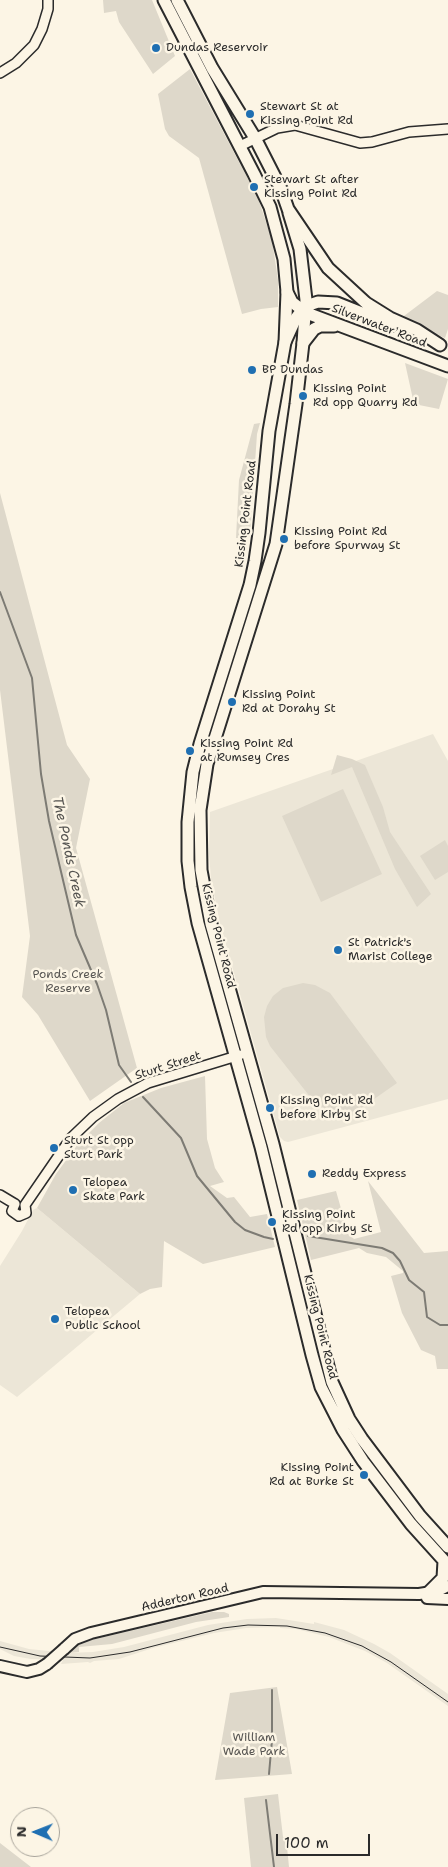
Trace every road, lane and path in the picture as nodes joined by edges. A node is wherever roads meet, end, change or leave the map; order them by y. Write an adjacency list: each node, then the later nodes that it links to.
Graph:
1 (48, 0): 4 (street)
2 (164, 0): 7 (main road, Kissing Point Road)
3 (177, 0): 6 (main road, Kissing Point Road)
4 (0, 73)
5 (448, 128): 6 (street)
6 (255, 138): 7 (street); 8 (main road, Kissing Point Road)
7 (240, 146): 9 (main road, Kissing Point Road)
8 (288, 209): 10 (main road, Kissing Point Road); 14 (main road, Silverwater Road)
9 (287, 292): 10 (main road, Silverwater Road); 12 (main road, Kissing Point Road)
10 (304, 310): 11 (main road, Silverwater Road); 12 (main road); 13 (main road, Kissing Point Road); 14 (main road, Silverwater Road)
11 (343, 327): 13 (main road); 15 (main road, Silverwater Road)
12 (285, 342): 17 (main road, Kissing Point Road)
13 (303, 343): 16 (main road, Kissing Point Road)
14 (444, 347)
15 (448, 366)
16 (248, 1053): 17 (street, Sturt Street); 21 (main road, Kissing Point Road)
17 (236, 1056): 20 (street, Sturt Street); 22 (main road, Kissing Point Road)
18 (0, 1195): 19 (street)
19 (14, 1204): 20 (street); 20 (street)
20 (25, 1205)
21 (448, 1547)
22 (446, 1563): 25 (main road)
23 (448, 1586): 25 (main road, Adderton Road)
24 (389, 1594): 25 (main road, Adderton Road); 26 (main road, Adderton Road); 27 (main road, Adderton Road, bridge)
25 (427, 1594)
26 (448, 1599)
27 (0, 1666)

